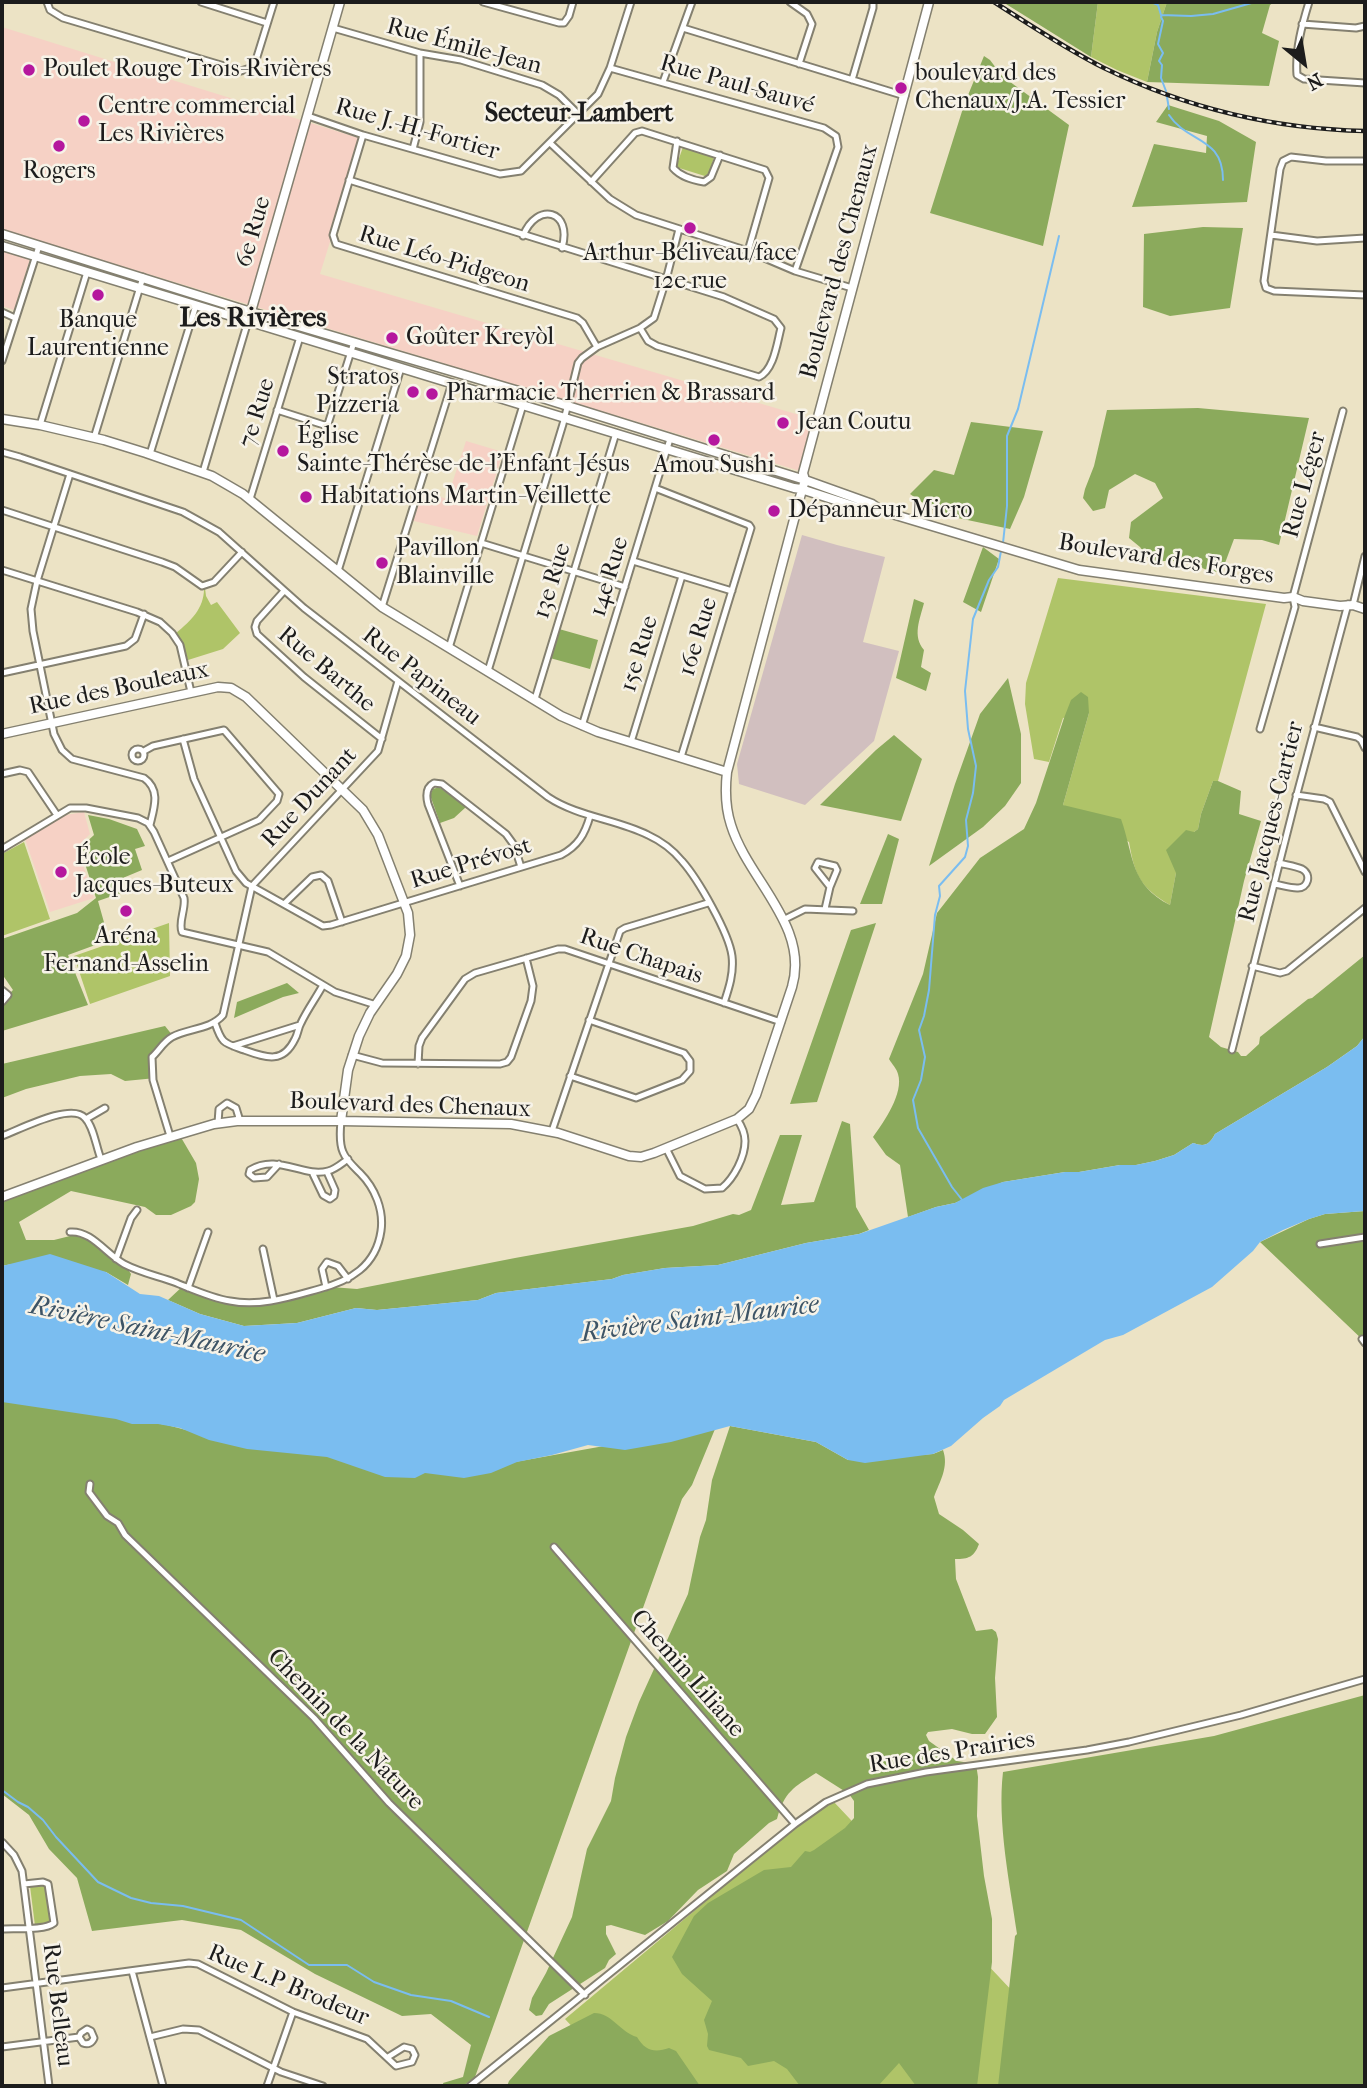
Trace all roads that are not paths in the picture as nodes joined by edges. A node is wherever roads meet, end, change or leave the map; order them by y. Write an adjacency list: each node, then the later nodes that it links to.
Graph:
1 (47, 2): 13 (street)
2 (201, 2): 13 (street)
3 (274, 2): 13 (street)
4 (340, 2): 16 (street, 6e Rue)
5 (483, 2): 6 (street)
6 (573, 2)
7 (631, 2): 20 (street, Rue J.-H.-Fortier)
8 (692, 2): 17 (street)
9 (790, 2): 19 (street)
10 (873, 2): 21 (street)
11 (929, 2): 24 (street, Boulevard des Chenaux)
12 (1310, 2): 14 (street)
13 (267, 23)
14 (1302, 24): 15 (street); 23 (street)
15 (1365, 26)
16 (332, 28): 18 (street, Rue Émile-Jean); 26 (street, 6e Rue)
17 (683, 28): 19 (street); 22 (street)
18 (420, 53): 25 (street, Rue Émile-Jean); 30 (street)
19 (799, 64): 21 (street)
20 (610, 68): 22 (street, Rue Paul-Sauvé); 25 (street, Rue J.-H.-Fortier)
21 (852, 80): 24 (street)
22 (663, 82): 45 (street, Rue Paul-Sauvé)
23 (1365, 83)
24 (905, 96): 50 (street, Boulevard des Chenaux)
25 (578, 114): 29 (street, Rue J.-H.-Fortier)
26 (308, 116): 27 (street, Rue J.-H.-Fortier); 54 (street, 6e Rue)
27 (363, 135): 30 (street, Rue J.-H.-Fortier); 33 (street, Rue Léo-Pidgeon)
28 (677, 141): 31 (street); 31 (street); 34 (street)
29 (550, 143): 30 (street, Rue J.-H.-Fortier); 34 (street)
30 (413, 149)
31 (720, 155): 43 (street)
32 (1365, 161): 37 (street)
33 (349, 180): 38 (street); 60 (street, Rue Léo-Pidgeon)
34 (591, 182): 35 (street)
35 (678, 229): 43 (street); 48 (street)
36 (2, 234): 41 (street, Boulevard des Forges)
37 (1271, 235): 39 (street); 51 (street)
38 (523, 236): 42 (street); 42 (street)
39 (1365, 238)
40 (2, 246): 44 (street, Boulevard des Forges)
41 (39, 246): 44 (street); 47 (street, Boulevard des Forges)
42 (562, 248): 48 (street)
43 (748, 251): 45 (street)
44 (34, 256): 46 (street, Boulevard des Forges); 55 (street)
45 (795, 271): 50 (street)
46 (87, 272): 49 (street, Boulevard des Forges); 73 (street)
47 (143, 277): 49 (street); 54 (street, Boulevard des Forges)
48 (666, 280): 57 (street); 57 (street)
49 (140, 288): 52 (street, Boulevard des Forges); 75 (street)
50 (852, 288): 82 (street, Boulevard des Chenaux)
51 (1365, 295)
52 (196, 306): 56 (street, Boulevard des Forges); 79 (street)
53 (2, 312): 55 (street)
54 (251, 312): 56 (street, 6e Rue); 59 (street, Boulevard des Forges)
55 (15, 318): 62 (street)
56 (248, 321): 58 (street, Boulevard des Forges); 80 (street, 6e Rue)
57 (640, 328): 60 (street)
58 (300, 337): 61 (street, Boulevard des Forges); 69 (street, 7e Rue)
59 (354, 342): 61 (street); 64 (street, Boulevard des Forges)
60 (597, 347): 68 (street)
61 (351, 352): 63 (street, Boulevard des Forges); 69 (street)
62 (2, 361)
63 (401, 368): 65 (street, Boulevard des Forges); 93 (street)
64 (484, 381): 66 (street); 68 (street, Boulevard des Forges)
65 (452, 383): 66 (street, Boulevard des Forges); 102 (street)
66 (481, 392): 67 (street, Boulevard des Forges)
67 (523, 405): 71 (street, Boulevard des Forges); 87 (street)
68 (566, 406): 71 (street); 76 (street, Boulevard des Forges)
69 (277, 410): 84 (street, 7e Rue)
70 (1343, 411): 100 (street, Rue Léger)
71 (565, 418): 74 (street, Boulevard des Forges); 89 (street)
72 (2, 419): 73 (street)
73 (40, 425): 75 (street)
74 (616, 433): 77 (street, Boulevard des Forges); 94 (street, 13e Rue)
75 (94, 438): 79 (street)
76 (670, 439): 77 (street, 14e Rue); 82 (street, Boulevard des Forges)
77 (667, 449): 82 (street, Boulevard des Forges); 83 (street, 14e Rue)
78 (2, 452): 81 (street, Rue Papineau)
79 (150, 454): 80 (street)
80 (202, 472): 84 (street)
81 (70, 474): 86 (street); 88 (street, Rue Papineau)
82 (803, 484): 100 (street, Boulevard des Forges); 123 (street, Boulevard des Chenaux)
83 (655, 488): 91 (street, 14e Rue); 98 (street, 16e Rue)
84 (250, 499): 93 (street)
85 (2, 510): 86 (street)
86 (54, 527): 88 (street); 96 (street)
87 (481, 543): 89 (street); 105 (street)
88 (242, 552): 99 (street, Rue Papineau)
89 (523, 556): 94 (street); 107 (street)
90 (1365, 556): 101 (street, Rue Jacques-Cartier)
91 (633, 561): 95 (street); 97 (street, 14e Rue)
92 (2, 570): 96 (street)
93 (338, 571): 102 (street)
94 (574, 571): 97 (street); 111 (street, 13e Rue)
95 (682, 576): 98 (street); 119 (street, 15e Rue)
96 (37, 580): 104 (street); 106 (street)
97 (625, 586): 113 (street, 14e Rue)
98 (732, 590): 122 (street, 16e Rue)
99 (284, 591): 109 (street, Rue Papineau); 118 (street, Rue Barthe)
100 (1293, 597): 101 (street, Boulevard des Forges); 115 (street, Rue Léger)
101 (1350, 605): 103 (street, Boulevard des Forges); 114 (street, Rue Jacques-Cartier)
102 (382, 607): 105 (street)
103 (1365, 609)
104 (144, 614): 106 (street); 110 (street)
105 (449, 648): 107 (street)
106 (40, 665): 108 (street); 112 (street)
107 (488, 671): 111 (street)
108 (2, 673)
109 (398, 681): 118 (street, Rue Dunant); 128 (street, Rue Papineau)
110 (191, 692): 112 (street, Rue des Bouleaux); 125 (street, Rue des Bouleaux)
111 (535, 699): 113 (street)
112 (52, 723): 116 (street, Rue des Bouleaux); 129 (street)
113 (582, 726): 119 (street)
114 (1314, 727): 120 (street); 126 (street, Rue Jacques-Cartier)
115 (1260, 729)
116 (2, 734)
117 (183, 739): 121 (street); 130 (street, Rue Prévost); 130 (street)
118 (382, 739): 125 (street, Rue Dunant)
119 (631, 742): 122 (street)
120 (1365, 748)
121 (144, 751)
122 (681, 757): 123 (street)
123 (727, 772): 146 (street, Boulevard des Chenaux)
124 (2, 774): 127 (street)
125 (342, 790): 137 (street, Rue Dunant); 141 (street, Rue des Bouleaux)
126 (1296, 796): 133 (street, Rue Jacques-Cartier); 135 (street)
127 (57, 815): 129 (street); 131 (street)
128 (590, 816): 134 (street, Rue Prévost); 140 (street, Rue Papineau)
129 (150, 825): 132 (street)
130 (220, 838): 132 (street); 137 (street, Rue Prévost)
131 (2, 849)
132 (168, 861): 148 (street)
133 (1279, 863): 136 (street, Rue Jacques-Cartier); 136 (street)
134 (522, 867): 138 (street, Rue Prévost); 138 (street)
135 (1365, 872)
136 (1274, 884): 151 (street, Rue Jacques-Cartier)
137 (252, 886): 142 (street, Rue Prévost); 148 (street)
138 (460, 886): 141 (street, Rue Prévost)
139 (830, 887): 139 (street); 144 (street)
140 (708, 902): 150 (street); 155 (street, Rue Papineau)
141 (405, 903): 147 (street, Rue Prévost); 156 (street, Rue des Bouleaux)
142 (284, 904): 147 (street, Rue Prévost); 147 (street)
143 (1365, 908): 151 (street)
144 (825, 909): 145 (street); 146 (street)
145 (853, 911)
146 (783, 920): 159 (street, Boulevard des Chenaux)
147 (342, 922)
148 (239, 944): 152 (street); 158 (street)
149 (526, 958): 150 (street, Rue Chapais); 164 (street, Rue Chapais); 164 (street)
150 (608, 964): 155 (street, Rue Chapais); 157 (street)
151 (1252, 966): 162 (street, Rue Jacques-Cartier)
152 (323, 985): 156 (street); 160 (street)
153 (2, 990): 154 (street)
154 (2, 1002)
155 (724, 1003): 159 (street, Rue Chapais)
156 (376, 1005): 163 (street, Rue des Bouleaux)
157 (589, 1020): 165 (street); 165 (street)
158 (215, 1023): 161 (street); 174 (street)
159 (781, 1023): 168 (street, Boulevard des Chenaux)
160 (300, 1025): 161 (street); 161 (street)
161 (233, 1046)
162 (1231, 1050)
163 (352, 1055): 164 (street); 170 (street, Rue des Bouleaux)
164 (418, 1063)
165 (570, 1076): 172 (street)
166 (105, 1108): 167 (street)
167 (86, 1119): 173 (street); 176 (street)
168 (737, 1119): 175 (street, Boulevard des Chenaux); 175 (street)
169 (240, 1121): 170 (street, Boulevard des Chenaux); 171 (street, Boulevard des Chenaux); 171 (street, Boulevard des Chenaux)
170 (341, 1121): 172 (street, Boulevard des Chenaux); 177 (street)
171 (218, 1124): 174 (street, Boulevard des Chenaux)
172 (552, 1131): 175 (street, Boulevard des Chenaux)
173 (2, 1136)
174 (170, 1136): 176 (street, Boulevard des Chenaux)
175 (666, 1148)
176 (101, 1159): 181 (street, Boulevard des Chenaux)
177 (348, 1160): 180 (street); 189 (street)
178 (279, 1164): 178 (street); 179 (street)
179 (312, 1172): 180 (street); 180 (street)
180 (327, 1172)
181 (2, 1197)
182 (137, 1210): 188 (street)
183 (70, 1232): 188 (street)
184 (208, 1232): 191 (street)
185 (1365, 1237): 186 (street)
186 (1320, 1244)
187 (263, 1249): 192 (street)
188 (116, 1259): 191 (street)
189 (348, 1279): 190 (street); 190 (street)
190 (326, 1287): 192 (street)
191 (188, 1288): 192 (street)
192 (274, 1300)
193 (90, 1483): 204 (street, Chemin de la Nature)
194 (554, 1547): 196 (street, Chemin Liliane)
195 (1365, 1679): 196 (street, Rue des Prairies)
196 (795, 1824): 204 (street, Rue des Prairies)
197 (2, 1842): 198 (street, Rue Belleau)
198 (24, 1884): 199 (street, Rue Belleau); 199 (street, Rue Belleau)
199 (30, 1928): 200 (street); 202 (street, Rue Belleau)
200 (2, 1929)
201 (132, 1971): 202 (street, Rue L.P Brodeur); 205 (street, Rue L.P Brodeur); 207 (street)
202 (37, 1984): 203 (street, Rue L.P Brodeur); 208 (street, Rue Belleau)
203 (2, 1988)
204 (585, 1995): 216 (street, Rue des Prairies)
205 (293, 2012): 210 (street, Rue L.P Brodeur); 211 (street)
206 (79, 2037): 208 (street)
207 (150, 2037): 211 (street); 213 (street)
208 (44, 2042): 209 (street); 212 (street, Rue Belleau)
209 (2, 2046)
210 (388, 2057): 210 (street, Rue L.P Brodeur)
211 (274, 2068): 214 (street); 215 (street)
212 (49, 2086)
213 (163, 2086)
214 (267, 2086)
215 (323, 2086)
216 (470, 2086)

